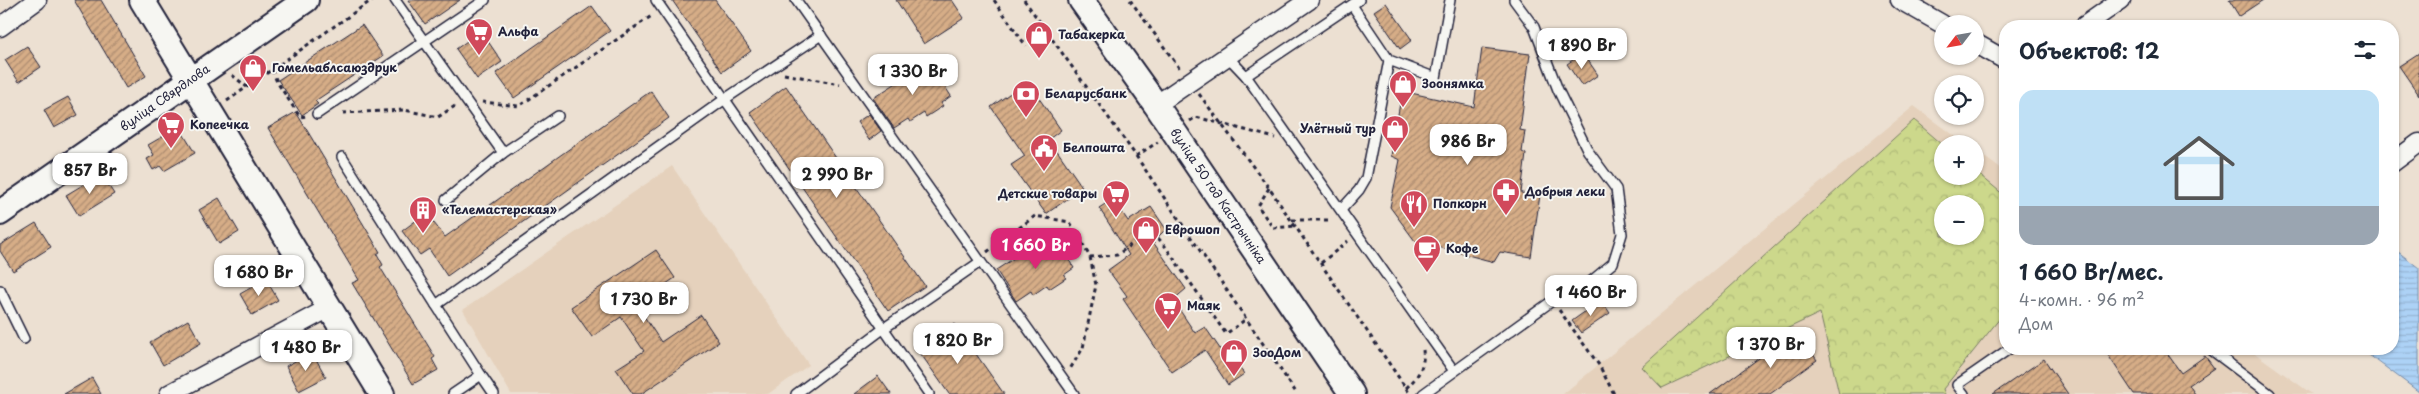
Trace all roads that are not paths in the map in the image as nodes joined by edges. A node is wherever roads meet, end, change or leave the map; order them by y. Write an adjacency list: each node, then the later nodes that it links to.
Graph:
1 (37, 0): 17 (street)
2 (142, 0): 25 (main road)
3 (306, 0): 25 (main road, вуліца Свярдлова)
4 (394, 0): 19 (lane)
5 (485, 0): 19 (lane)
6 (656, 0): 26 (lane)
7 (796, 0): 18 (lane)
8 (1081, 0): 27 (main road, вуліца 50 год Кастрычніка)
9 (1309, 0): 21 (street)
10 (1450, 0): 23 (lane)
11 (1514, 0): 45 (lane)
12 (1900, 0): 15 (street)
13 (2121, 0): 16 (street)
14 (1355, 2): 23 (lane); 24 (lane)
15 (1934, 19)
16 (2093, 20)
17 (0, 27)
18 (821, 35): 26 (lane); 37 (lane)
19 (424, 42): 28 (lane); 31 (lane)
20 (1984, 47): 22 (street)
21 (1227, 56): 24 (lane); 27 (street)
22 (1999, 56)
23 (1389, 60): 35 (lane)
24 (1246, 76): 35 (lane)
25 (192, 79): 36 (main road, вуліца Свярдлова); 40 (main road)
26 (725, 99): 39 (lane); 41 (lane)
27 (1156, 105): 54 (main road, вуліца 50 год Кастрычніка)
28 (317, 114)
29 (558, 116): 31 (lane)
30 (2419, 143): 33 (street)
31 (503, 153): 34 (lane)
32 (342, 157): 39 (lane)
33 (2399, 158)
34 (446, 200)
35 (1341, 210): 45 (lane)
36 (0, 213)
37 (979, 260): 41 (lane); 53 (lane)
38 (0, 290): 42 (lane)
39 (436, 305): 46 (lane)
40 (329, 308): 47 (main road); 48 (street)
41 (883, 329): 51 (lane); 52 (lane)
42 (24, 339)
43 (2000, 355): 56 (lane)
44 (2218, 355): 57 (lane)
45 (1454, 371): 55 (lane)
46 (481, 375): 49 (lane); 50 (lane)
47 (377, 392)
48 (169, 394)
49 (453, 394)
50 (494, 394)
51 (796, 394)
52 (929, 394)
53 (1074, 394)
54 (1352, 394)
55 (1423, 394)
56 (1964, 394)
57 (2270, 394)

